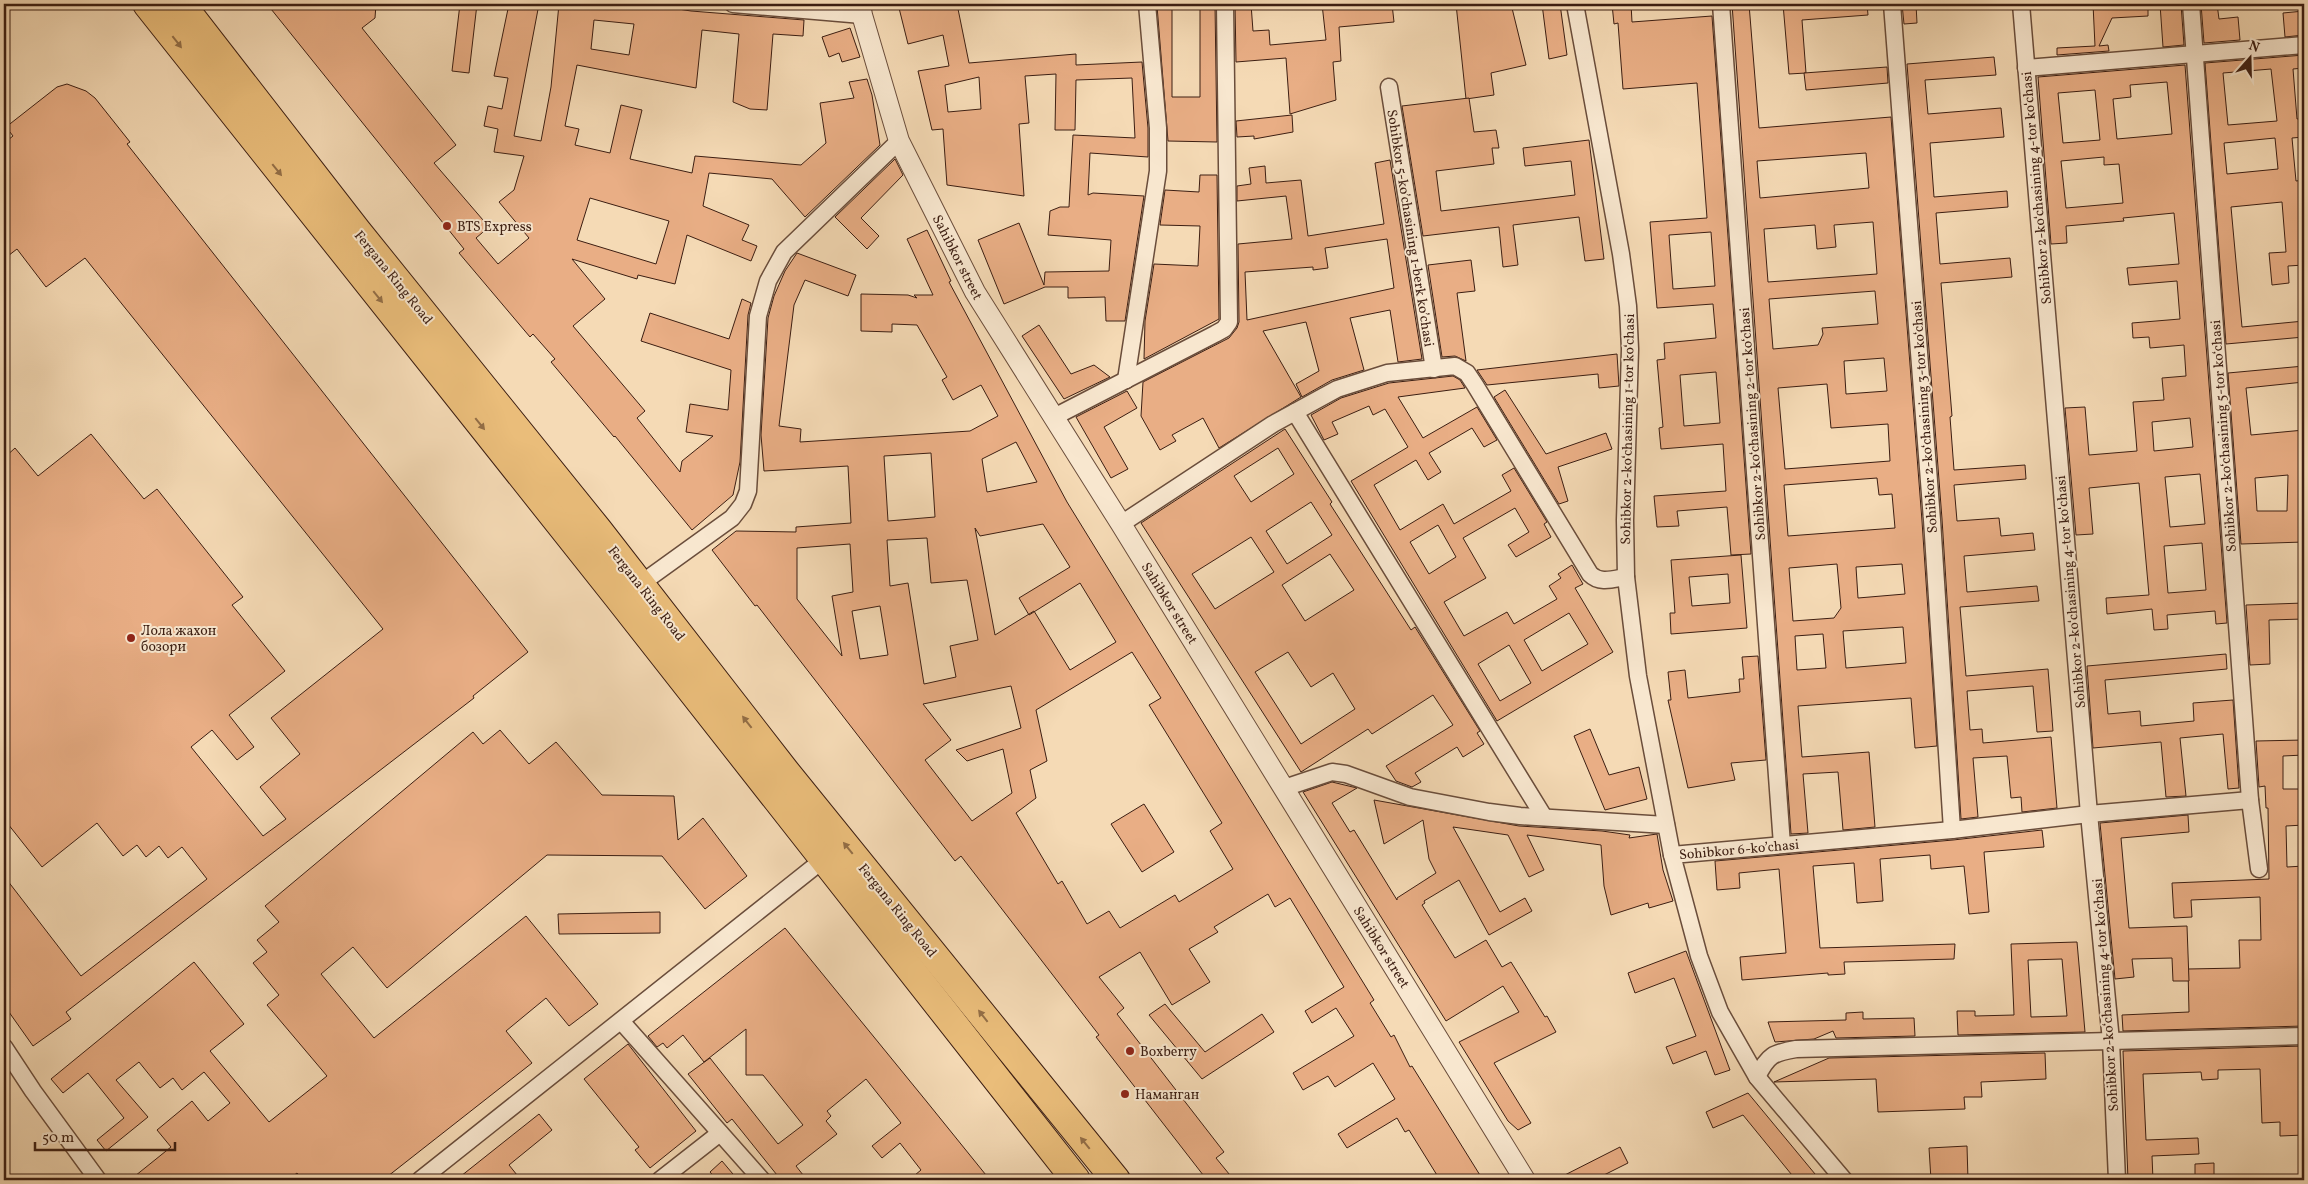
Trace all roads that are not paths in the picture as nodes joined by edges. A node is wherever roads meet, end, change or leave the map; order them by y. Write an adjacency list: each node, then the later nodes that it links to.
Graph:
1 (147, 4): 32 (highway, Fergana Ring Road, one-way to 32)
2 (181, 4): 23 (highway, Fergana Ring Road)
3 (733, 4): 11 (street)
4 (1146, 4): 18 (street)
5 (1225, 4): 18 (street)
6 (1575, 4): 22 (street, Sohibkor 2-ko‘chasining 1-tor ko‘chasi)
7 (1721, 4): 30 (street, Sohibkor 2-ko‘chasining 2-tor ko‘chasi)
8 (1892, 4): 29 (street, Sohibkor 2-ko‘chasining 3-tor ko‘chasi)
9 (2022, 4): 14 (street, Sohibkor 2-ko‘chasining 4-tor ko‘chasi)
10 (2191, 4): 13 (street, Sohibkor 2-ko‘chasining 5-tor ko‘chasi)
11 (861, 9): 16 (street, Sahibkor street)
12 (2304, 45): 13 (street)
13 (2194, 55): 14 (street); 25 (street, Sohibkor 2-ko‘chasining 5-tor ko‘chasi)
14 (2026, 68): 26 (street, Sohibkor 2-ko‘chasining 4-tor ko‘chasi)
15 (1389, 86): 17 (street, Sohibkor 5-koʼchasining 1-berk koʼchasi)
16 (899, 141): 20 (street, Sahibkor street); 23 (street)
17 (1434, 369): 19 (street); 22 (street)
18 (1126, 380): 20 (street)
19 (1295, 412): 21 (street); 27 (street)
20 (1054, 417): 21 (street, Sahibkor street)
21 (1121, 524): 24 (street, Sahibkor street)
22 (1626, 577): 28 (street, Sohibkor 2-ko‘chasining 1-tor ko‘chasi)
23 (639, 585): 45 (highway, Fergana Ring Road, one-way to 23)
24 (1284, 788): 27 (street); 46 (street, Sahibkor street)
25 (2250, 800): 26 (street, Sohibkor 6-koʼchasi); 33 (street, Sohibkor 2-ko‘chasining 5-tor ko‘chasi)
26 (2089, 814): 29 (street, Sohibkor 6-koʼchasi); 36 (street, Sohibkor 2-ko‘chasining 4-tor ko‘chasi)
27 (1544, 817): 28 (street)
28 (1666, 825): 31 (street, Sohibkor 2-ko‘chasining 1-tor ko‘chasi)
29 (1952, 830): 30 (street, Sohibkor 6-koʼchasi)
30 (1782, 845): 31 (street, Sohibkor 6-koʼchasi)
31 (1672, 855): 38 (street, Sohibkor 6-koʼchasi)
32 (824, 859): 34 (street); 44 (highway, Fergana Ring Road)
33 (2259, 869)
34 (621, 1021): 39 (street); 41 (street)
35 (2304, 1036): 36 (street)
36 (2111, 1041): 38 (street); 48 (street, Sohibkor 2-ko‘chasining 4-tor ko‘chasi)
37 (4, 1047): 40 (street)
38 (1757, 1077): 47 (street, Sohibkor 6-koʼchasi)
39 (720, 1133): 42 (street); 43 (street)
40 (98, 1180)
41 (420, 1180)
42 (660, 1180)
43 (762, 1180)
44 (1076, 1180)
45 (1116, 1180)
46 (1525, 1180)
47 (1844, 1180)
48 (2117, 1180)

